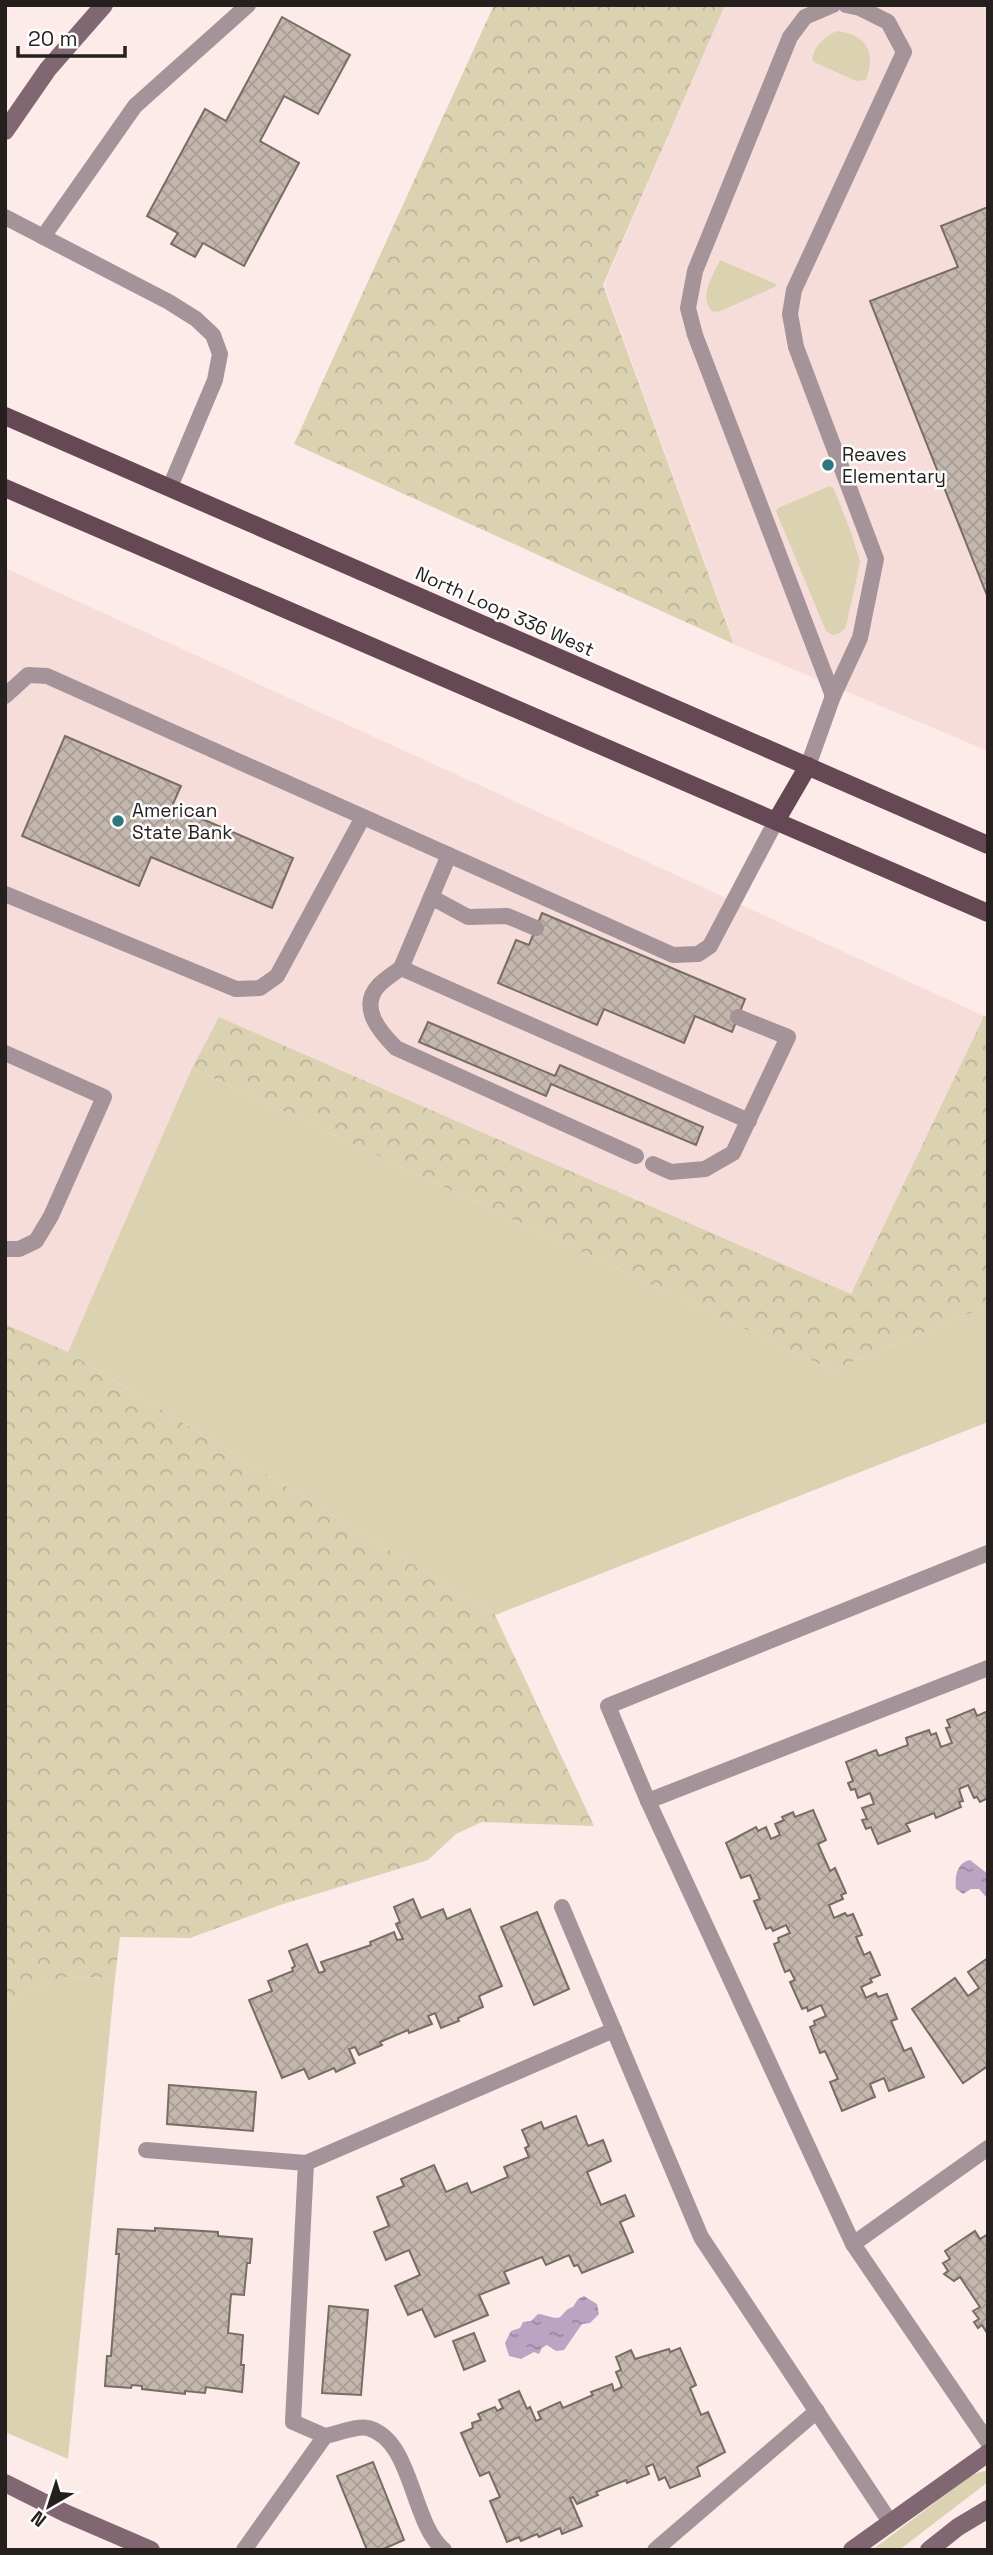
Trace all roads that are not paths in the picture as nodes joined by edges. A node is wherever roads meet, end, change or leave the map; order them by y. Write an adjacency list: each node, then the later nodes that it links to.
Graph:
1 (104, 5): 5 (street)
2 (248, 5): 7 (lane)
3 (833, 5): 12 (lane)
4 (846, 5): 12 (lane)
5 (5, 131)
6 (5, 217): 7 (lane)
7 (43, 237): 9 (lane)
8 (5, 416): 9 (main road, North Loop 336 West)
9 (170, 487): 13 (main road, North Loop 336 West)
10 (5, 488): 15 (main road)
11 (5, 696): 14 (lane)
12 (833, 696): 13 (lane)
13 (808, 766): 15 (main road); 16 (main road, North Loop 336 West)
14 (363, 817): 17 (lane); 18 (lane)
15 (776, 821): 17 (lane); 20 (main road)
16 (988, 845)
17 (449, 855): 19 (lane)
18 (5, 894)
19 (431, 897): 21 (lane); 22 (lane)
20 (988, 913)
21 (536, 928)
22 (401, 968): 25 (lane); 26 (lane)
23 (738, 1017): 25 (lane)
24 (5, 1053): 28 (lane)
25 (749, 1121): 27 (lane)
26 (636, 1156)
27 (653, 1164)
28 (5, 1249)
29 (988, 1553): 31 (lane)
30 (988, 1668): 31 (lane)
31 (648, 1801): 37 (lane)
32 (562, 1907): 33 (lane)
33 (614, 2030): 36 (lane); 38 (lane)
34 (988, 2148): 37 (lane)
35 (146, 2150): 36 (lane)
36 (306, 2163): 39 (lane)
37 (853, 2244): 40 (lane)
38 (817, 2411): 44 (lane); 48 (lane)
39 (325, 2436): 46 (lane); 47 (lane)
40 (988, 2442)
41 (988, 2453): 44 (street)
42 (5, 2483): 45 (street)
43 (988, 2509): 50 (street)
44 (890, 2522): 49 (street)
45 (151, 2550)
46 (244, 2550)
47 (444, 2550)
48 (654, 2550)
49 (852, 2550)
50 (929, 2550)

